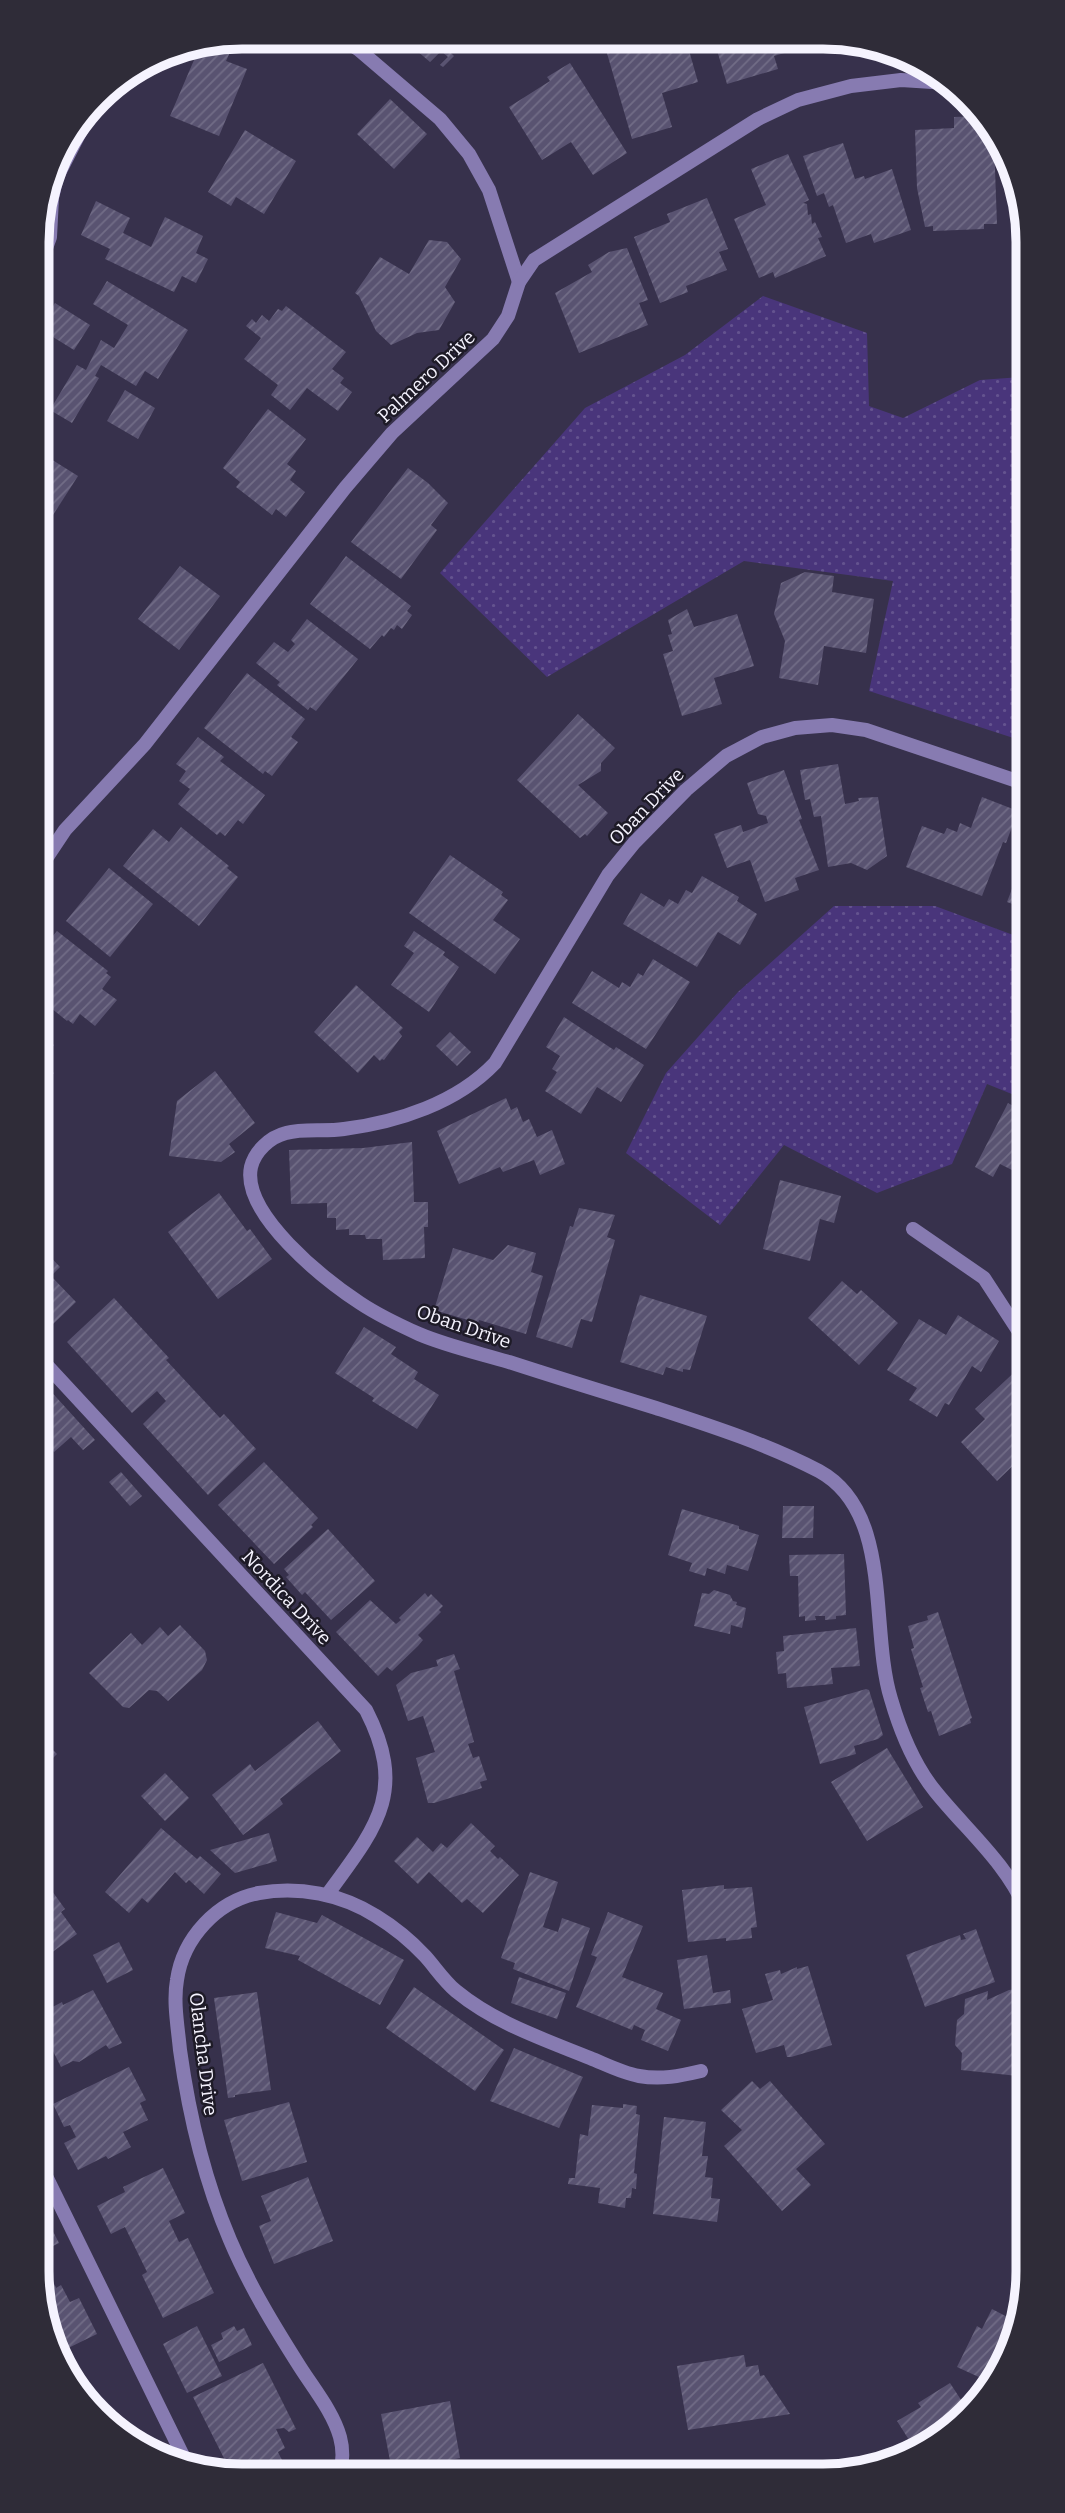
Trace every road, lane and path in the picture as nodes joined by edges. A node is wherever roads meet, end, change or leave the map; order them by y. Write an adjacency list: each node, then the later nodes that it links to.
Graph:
1 (359, 49): 5 (street)
2 (929, 81): 5 (street, Palmero Drive)
3 (51, 217): 4 (street)
4 (49, 240)
5 (519, 282): 7 (street, Palmero Drive)
6 (1016, 781): 11 (street, Oban Drive)
7 (49, 854)
8 (913, 1229): 9 (street)
9 (1016, 1327)
10 (49, 1368): 12 (street, Nordica Drive)
11 (1016, 1890)
12 (327, 1895): 13 (street, Olancha Drive); 16 (street, Olancha Drive)
13 (701, 2071)
14 (49, 2182): 15 (street)
15 (182, 2455)
16 (342, 2464)

